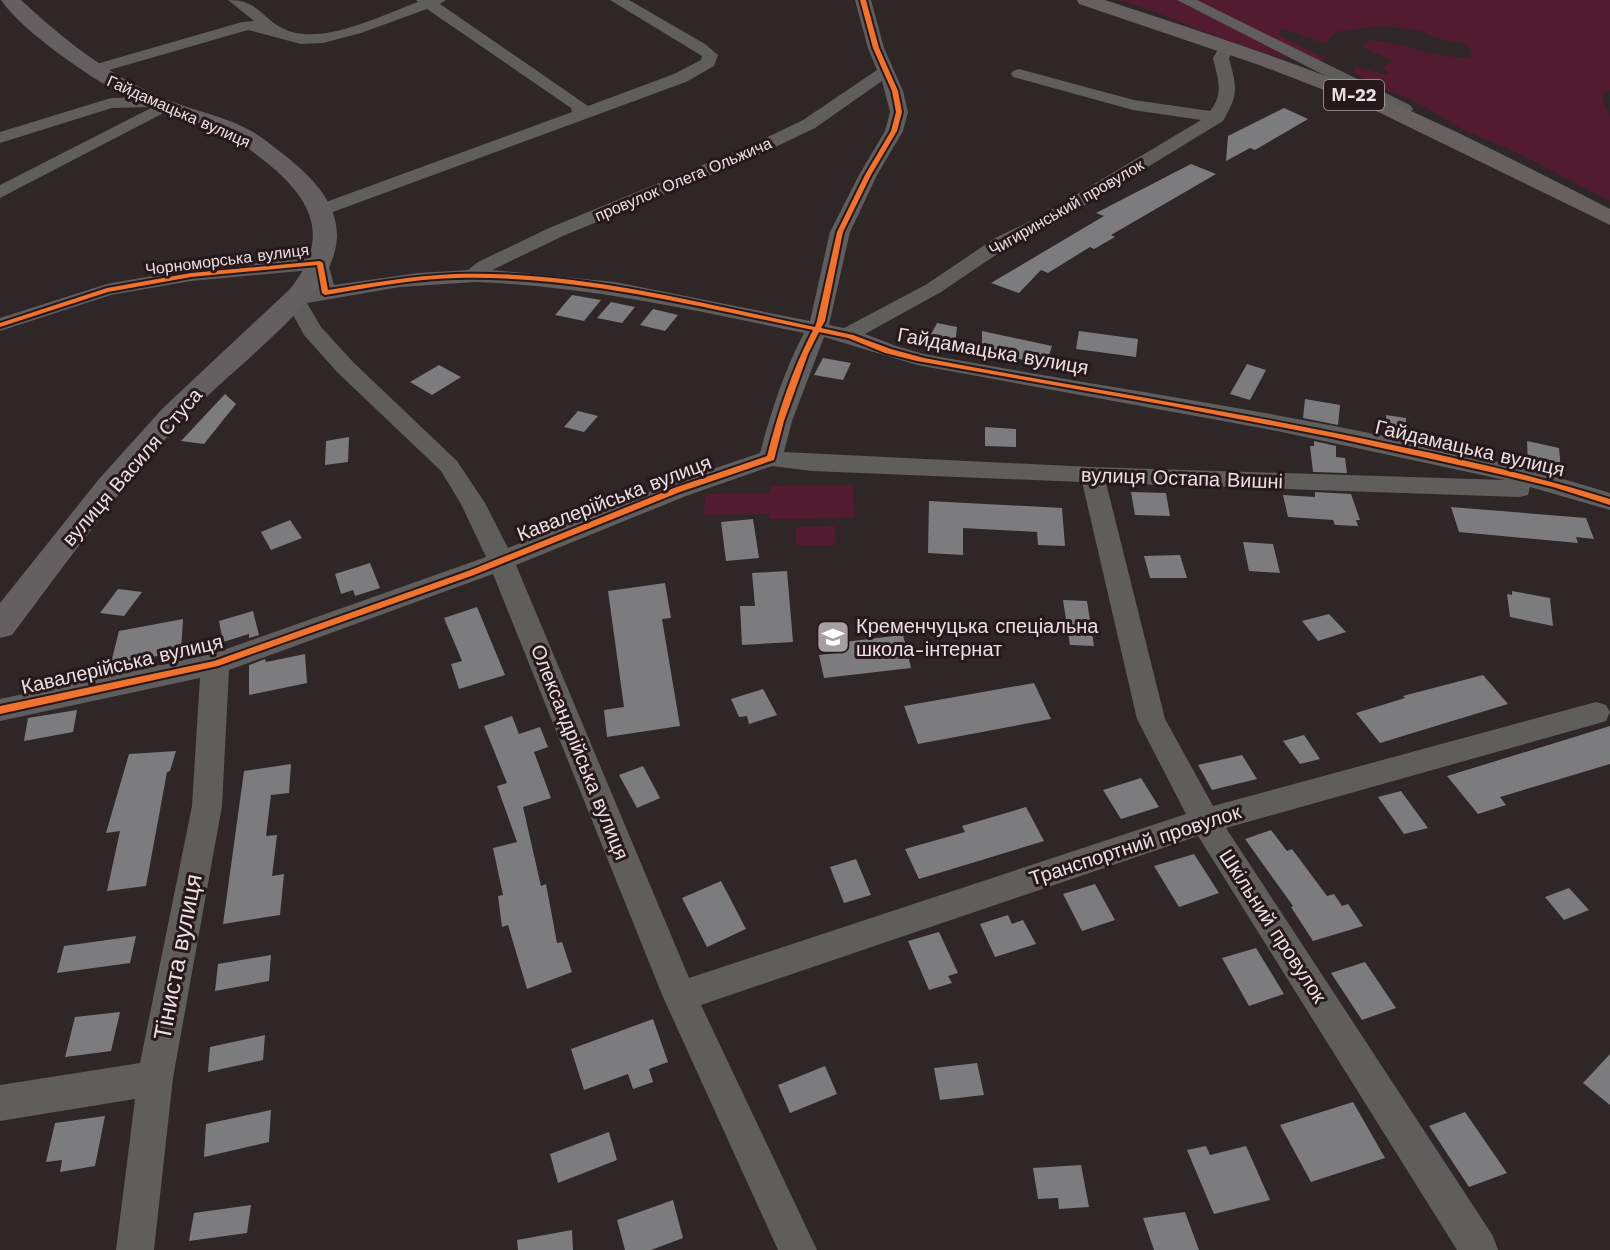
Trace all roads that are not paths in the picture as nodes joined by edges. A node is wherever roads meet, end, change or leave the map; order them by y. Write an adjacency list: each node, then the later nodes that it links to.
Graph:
1 (10, 0): 10 (main road, Гайдамацька вулиця)
2 (236, 0): 8 (street)
3 (618, 0): 14 (street)
4 (863, 0): 11 (street)
5 (1086, 0): 9 (highway, М-22)
6 (1185, 0): 16 (street)
7 (431, 1): 8 (street); 14 (street)
8 (274, 28): 10 (street)
9 (1228, 46): 15 (street); 16 (highway, М-22)
10 (92, 70): 13 (main road, Гайдамацька вулиця)
11 (885, 72): 22 (street, провулок Олега Ольжича); 26 (street)
12 (1019, 74): 15 (street)
13 (161, 104): 17 (street); 18 (street); 19 (main road, Гайдамацька вулиця)
14 (581, 113): 19 (street)
15 (1217, 117): 27 (street, Чигиринський провулок)
16 (1450, 137): 20 (highway, М-22)
17 (0, 138)
18 (0, 192)
19 (322, 210): 21 (main road)
20 (1610, 218)
21 (320, 263): 23 (street); 24 (main road, вулиця Василя Стуса); 25 (street, Чорноморська вулиця)
22 (474, 275): 23 (street, Гайдамацька вулиця); 26 (street, Гайдамацька вулиця)
23 (324, 293): 24 (street, Гайдамацька вулиця)
24 (295, 300): 31 (street, Олександрійська вулиця); 32 (main road, вулиця Василя Стуса)
25 (0, 325)
26 (817, 331): 27 (street, Гайдамацька вулиця); 28 (street)
27 (848, 335): 30 (street, Гайдамацька вулиця)
28 (771, 458): 29 (street, вулиця Остапа Вишні); 31 (street, Кавалерійська вулиця)
29 (1092, 476): 30 (street, вулиця Остапа Вишні); 36 (street, Шкільний провулок)
30 (1601, 499)
31 (501, 561): 33 (street, Кавалерійська вулиця); 37 (street, Олександрійська вулиця)
32 (0, 626)
33 (215, 664): 34 (street, Кавалерійська вулиця); 38 (street, Тіниста вулиця)
34 (0, 710)
35 (1596, 713): 36 (street, Транспортний провулок)
36 (1205, 821): 37 (street, Транспортний провулок); 42 (street, Шкільний провулок)
37 (680, 997): 41 (street, Олександрійська вулиця)
38 (155, 1078): 39 (street); 40 (street, Тіниста вулиця)
39 (0, 1103)
40 (135, 1250)
41 (798, 1250)
42 (1479, 1250)

